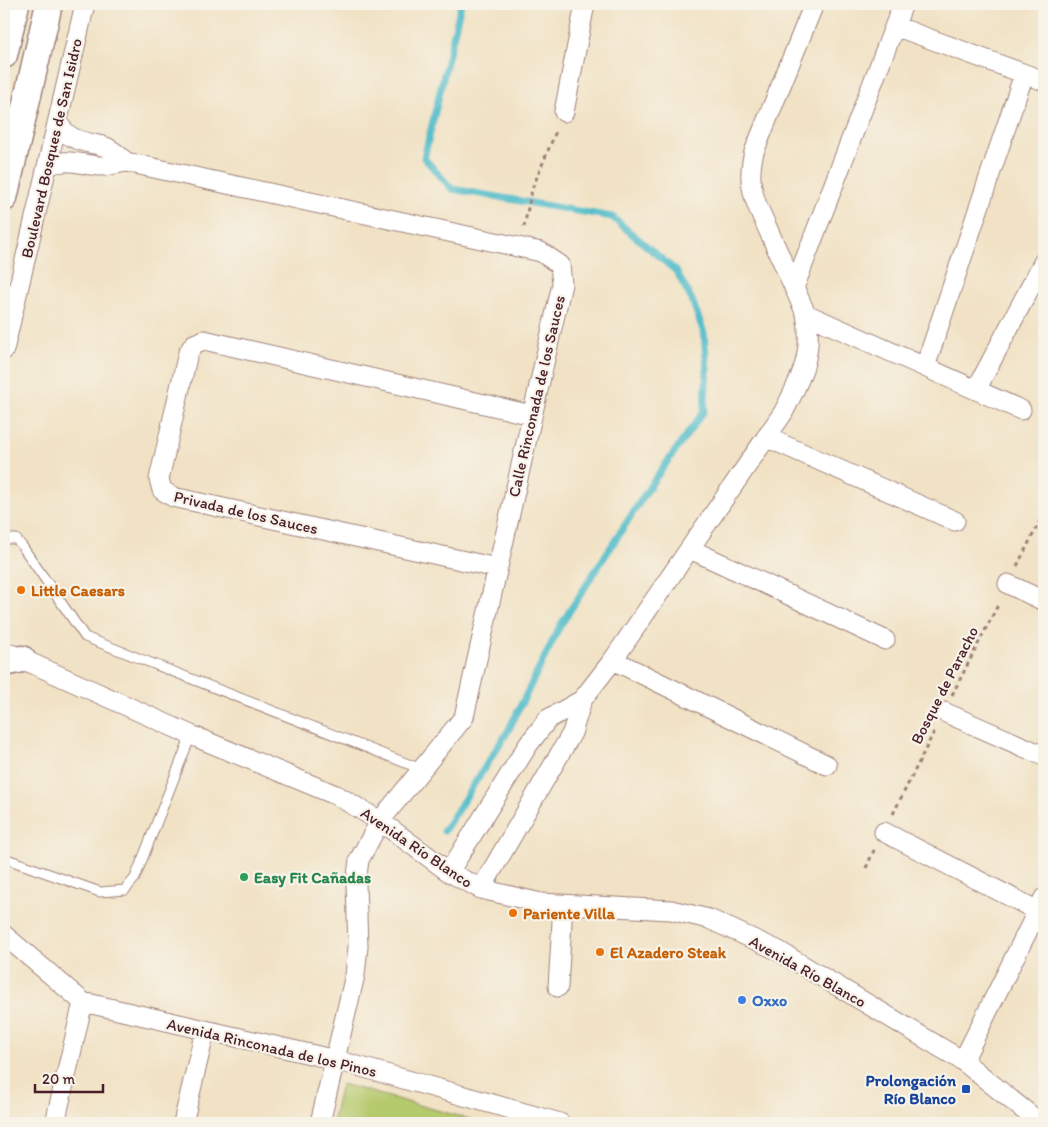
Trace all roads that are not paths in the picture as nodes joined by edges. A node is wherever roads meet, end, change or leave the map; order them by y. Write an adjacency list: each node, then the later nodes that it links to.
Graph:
1 (16, 4): 8 (main road)
2 (49, 4): 15 (main road)
3 (85, 4): 12 (street, Boulevard Bosques de San Isidro)
4 (585, 4): 11 (street)
5 (814, 4): 17 (street)
6 (904, 4): 7 (street)
7 (895, 26): 9 (street); 17 (street)
8 (4, 55)
9 (1024, 74): 10 (street); 20 (street)
10 (1044, 81)
11 (564, 112)
12 (58, 122): 13 (street, Calle Rinconada de los Sauces); 14 (street, Boulevard Bosques de San Isidro)
13 (126, 162): 14 (street, Calle Rinconada de los Sauces); 23 (street, Calle Rinconada de los Sauces)
14 (47, 166): 19 (street, Boulevard Bosques de San Isidro)
15 (4, 198)
16 (1044, 261): 21 (street)
17 (794, 288): 18 (street)
18 (806, 314): 20 (street); 24 (street)
19 (4, 350)
20 (925, 368): 21 (street)
21 (976, 390): 22 (street)
22 (1021, 410)
23 (532, 415): 28 (street, Calle Rinconada de los Sauces); 28 (street, Privada de los Sauces)
24 (766, 437): 25 (street); 27 (street)
25 (955, 521)
26 (5, 536): 39 (lane)
27 (690, 549): 31 (street); 33 (street)
28 (497, 568): 39 (street, Calle Rinconada de los Sauces)
29 (1008, 584): 30 (street)
30 (1044, 601)
31 (885, 640)
32 (10, 658): 36 (street, Avenida Río Blanco)
33 (613, 660): 34 (street); 38 (street)
34 (582, 700): 43 (street); 44 (street)
35 (944, 712): 37 (street)
36 (191, 735): 40 (street, Avenida Río Blanco); 42 (lane)
37 (1044, 756)
38 (827, 765)
39 (421, 769): 40 (street, Calle Rinconada de los Sauces)
40 (380, 821): 43 (street, Avenida Río Blanco); 52 (street, Calle Rinconada de los Sauces)
41 (884, 832): 45 (street)
42 (4, 858)
43 (449, 872): 44 (street, Avenida Río Blanco)
44 (481, 889): 46 (street, Avenida Río Blanco)
45 (1041, 904): 47 (street)
46 (563, 905): 49 (street); 53 (street, Avenida Río Blanco)
47 (1037, 933): 53 (street)
48 (4, 935): 50 (street, Avenida Rinconada de los Pinos)
49 (558, 987)
50 (83, 1002): 51 (street, Avenida Rinconada de los Pinos); 54 (street)
51 (205, 1030): 52 (street, Avenida Rinconada de los Pinos); 55 (street)
52 (336, 1060): 56 (street, Calle Rinconada de los Sauces); 57 (street, Avenida Rinconada de los Pinos)
53 (963, 1062): 58 (street, Avenida Río Blanco)
54 (55, 1123)
55 (183, 1123)
56 (320, 1123)
57 (559, 1123)
58 (1040, 1123)

